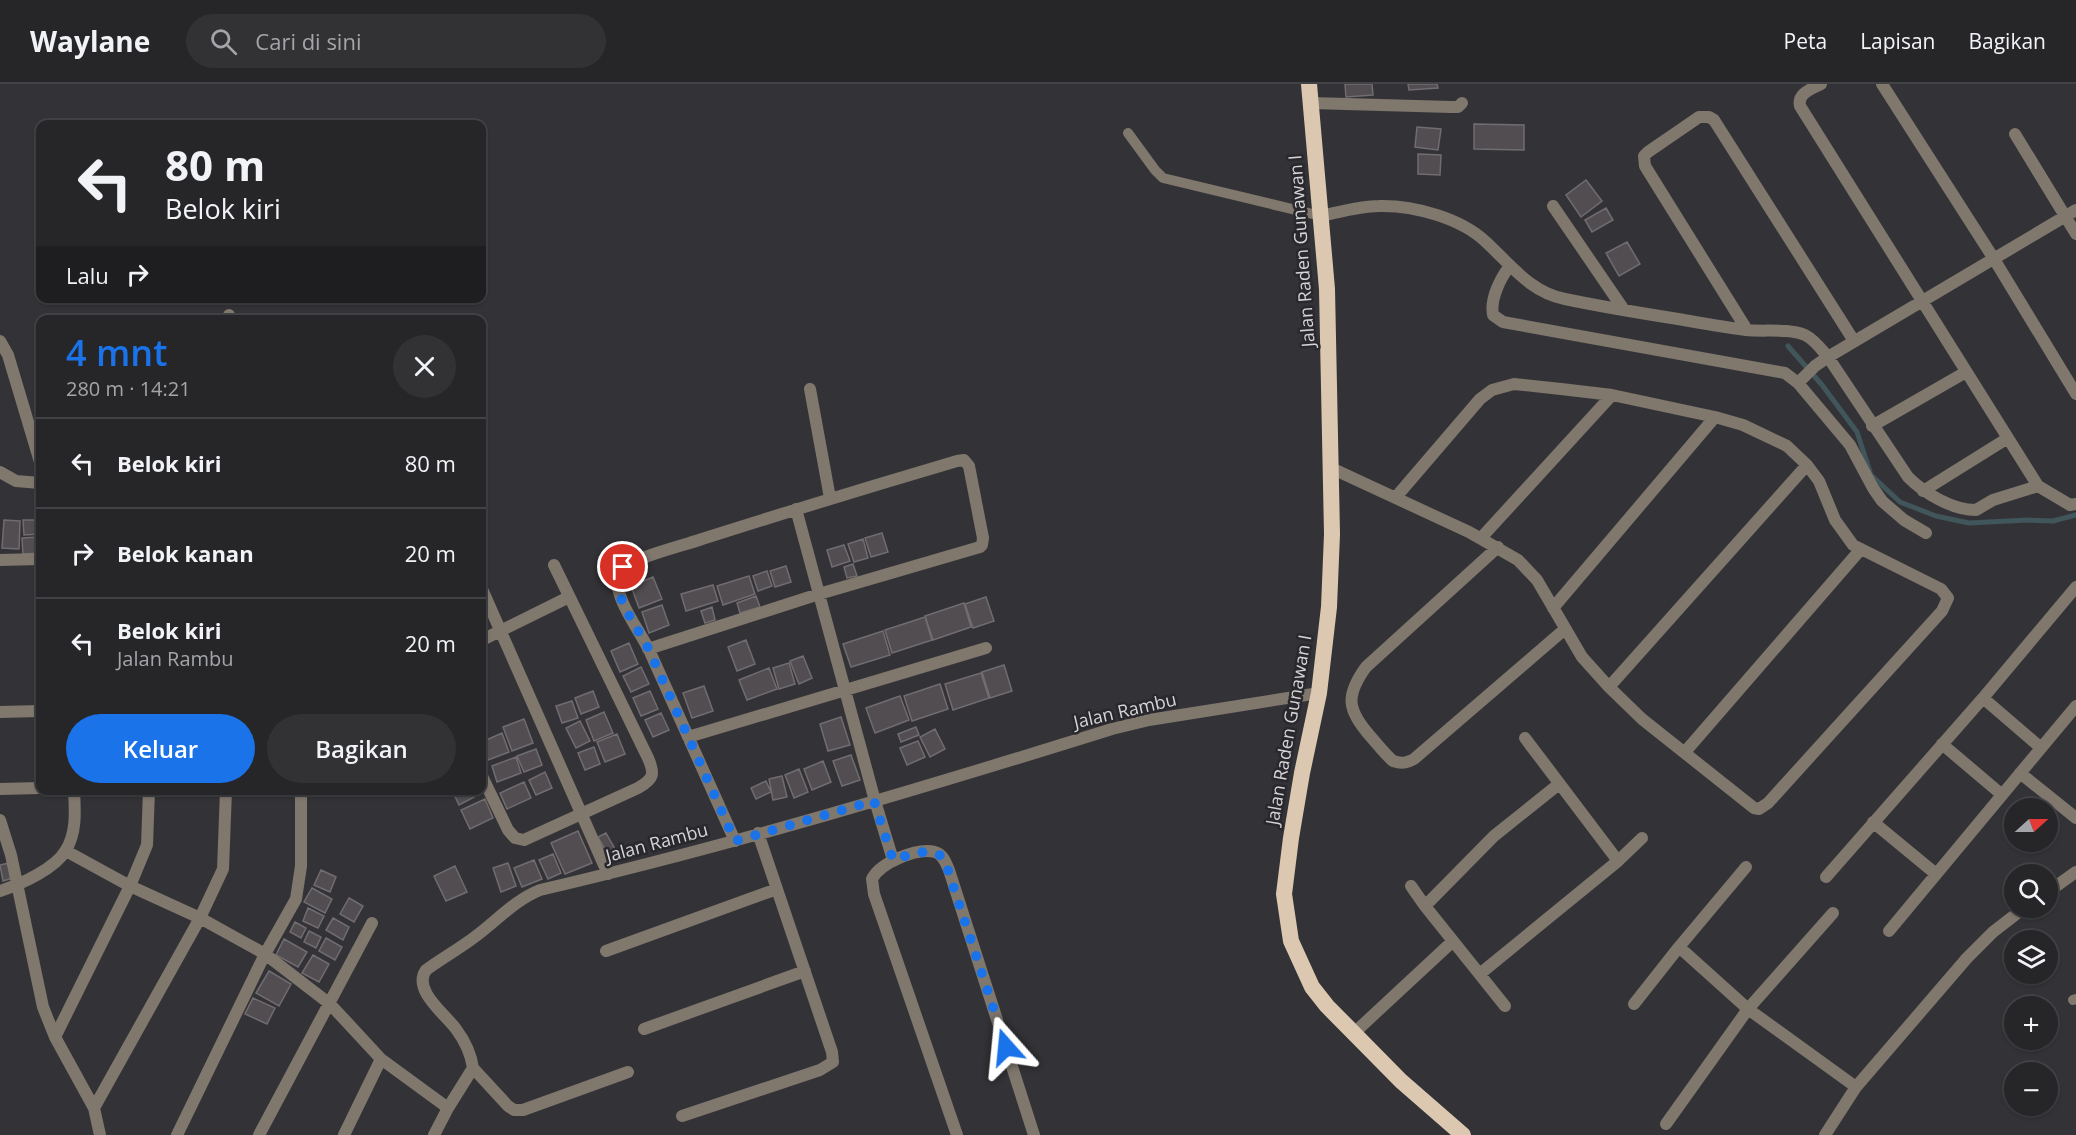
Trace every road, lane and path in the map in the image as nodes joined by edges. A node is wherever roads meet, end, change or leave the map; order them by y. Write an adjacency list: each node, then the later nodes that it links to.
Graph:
1 (1309, 84): 4 (highway, Jalan Raden Gunawan I)
2 (1821, 84): 14 (street)
3 (1882, 84): 12 (street)
4 (1311, 103): 5 (street); 10 (highway, Jalan Raden Gunawan I)
5 (1462, 103)
6 (1128, 133): 10 (lane)
7 (2015, 135): 9 (street)
8 (1552, 206): 15 (street)
9 (2071, 213): 11 (street); 12 (street)
10 (1321, 216): 13 (street); 30 (highway, Jalan Raden Gunawan I)
11 (2076, 234)
12 (1994, 259): 14 (street); 23 (street)
13 (1506, 272): 15 (street); 21 (street)
14 (1923, 301): 18 (street); 20 (street)
15 (1624, 310): 16 (street)
16 (1747, 330): 18 (street); 19 (street)
17 (0, 341): 28 (street)
18 (1854, 341): 19 (street)
19 (1828, 357): 21 (street); 26 (street)
20 (1966, 372): 26 (street); 27 (street)
21 (1801, 379): 39 (street)
22 (810, 389): 36 (street)
23 (2076, 394)
24 (1612, 395): 25 (street); 35 (street); 40 (street)
25 (1715, 417): 29 (street); 50 (street)
26 (1872, 426): 34 (street)
27 (2008, 438): 33 (street); 34 (street)
28 (36, 449)
29 (1807, 465): 42 (street); 56 (street)
30 (1331, 468): 35 (street); 58 (highway, Jalan Raden Gunawan I)
31 (0, 471): 32 (street)
32 (36, 483)
33 (2038, 486): 34 (street); 37 (street)
34 (1923, 491)
35 (1396, 497): 40 (street)
36 (830, 498): 38 (street); 47 (street)
37 (2076, 504)
38 (796, 509): 47 (street); 55 (street)
39 (1926, 533)
40 (1481, 538): 41 (street)
41 (1498, 547): 50 (street); 51 (street)
42 (1861, 549): 67 (street); 67 (street)
43 (36, 559): 44 (street)
44 (0, 560)
45 (554, 566): 48 (street)
46 (2076, 587): 59 (street)
47 (819, 594): 55 (street); 57 (street)
48 (569, 597): 52 (street); 79 (street)
49 (486, 598): 52 (street)
50 (1553, 608): 51 (street)
51 (1565, 629): 56 (street)
52 (500, 631): 53 (street); 79 (street)
53 (486, 638)
54 (986, 648): 57 (street)
55 (648, 649): 63 (street)
56 (1609, 687): 67 (street)
57 (845, 689): 63 (street); 78 (street)
58 (1319, 693): 78 (street, Jalan Rambu); 117 (highway, Jalan Raden Gunawan I)
59 (1983, 698): 65 (street); 66 (street)
60 (2076, 706): 66 (street)
61 (36, 711): 62 (street)
62 (0, 712)
63 (688, 737): 85 (street)
64 (1525, 738): 70 (street)
65 (1942, 744): 73 (street); 82 (street)
66 (2040, 747): 68 (street)
67 (1685, 752)
68 (2020, 773): 73 (street); 80 (street)
69 (486, 784): 79 (street)
70 (1559, 784): 88 (street); 100 (street)
71 (36, 788): 72 (street)
72 (0, 789)
73 (2001, 794): 92 (street)
74 (74, 795): 86 (street)
75 (149, 795): 96 (street)
76 (226, 795): 102 (street)
77 (301, 795): 109 (street)
78 (874, 801): 83 (street, Jalan Rambu); 87 (street)
79 (581, 815): 91 (street)
80 (2076, 818)
81 (0, 820): 94 (street)
82 (1873, 822): 92 (street); 93 (street)
83 (758, 833): 85 (street, Jalan Rambu); 98 (street)
84 (1642, 838): 88 (street)
85 (735, 841): 91 (street, Jalan Rambu)
86 (66, 851): 94 (street); 96 (street)
87 (893, 860): 132 (street); 133 (street)
88 (1618, 861): 111 (street)
89 (1746, 867): 107 (street)
90 (2076, 872): 95 (street)
91 (608, 874): 120 (street, Jalan Rambu)
92 (1936, 874): 105 (street)
93 (1826, 878)
94 (17, 885): 99 (street); 118 (street)
95 (2058, 885)
96 (130, 886): 102 (street); 118 (street)
97 (1411, 886): 100 (street)
98 (777, 889): 108 (street); 110 (street)
99 (0, 891)
100 (1425, 906): 106 (street)
101 (1833, 913): 115 (street)
102 (200, 918): 109 (street); 123 (street)
103 (2011, 918): 122 (street)
104 (372, 923): 112 (street)
105 (1889, 931)
106 (1453, 941): 111 (street); 117 (street)
107 (1679, 947): 113 (street); 115 (street)
108 (606, 951)
109 (264, 954): 112 (street); 128 (street)
110 (805, 971): 116 (street); 125 (street)
111 (1481, 974): 114 (street)
112 (330, 1004): 119 (street); 129 (street)
113 (1634, 1004)
114 (1506, 1006)
115 (1748, 1009): 122 (street); 126 (street)
116 (644, 1029)
117 (1354, 1033): 134 (highway, Jalan Raden Gunawan I)
118 (55, 1037): 123 (street)
119 (381, 1059): 124 (street); 130 (street)
120 (473, 1068): 121 (street); 124 (street)
121 (628, 1072)
122 (1856, 1087): 135 (street)
123 (94, 1108): 127 (street)
124 (448, 1108): 131 (street)
125 (681, 1116)
126 (1666, 1124)
127 (100, 1135)
128 (177, 1135)
129 (260, 1135)
130 (344, 1135)
131 (434, 1135)
132 (957, 1135)
133 (1034, 1135)
134 (1463, 1135)
135 (1825, 1135)

